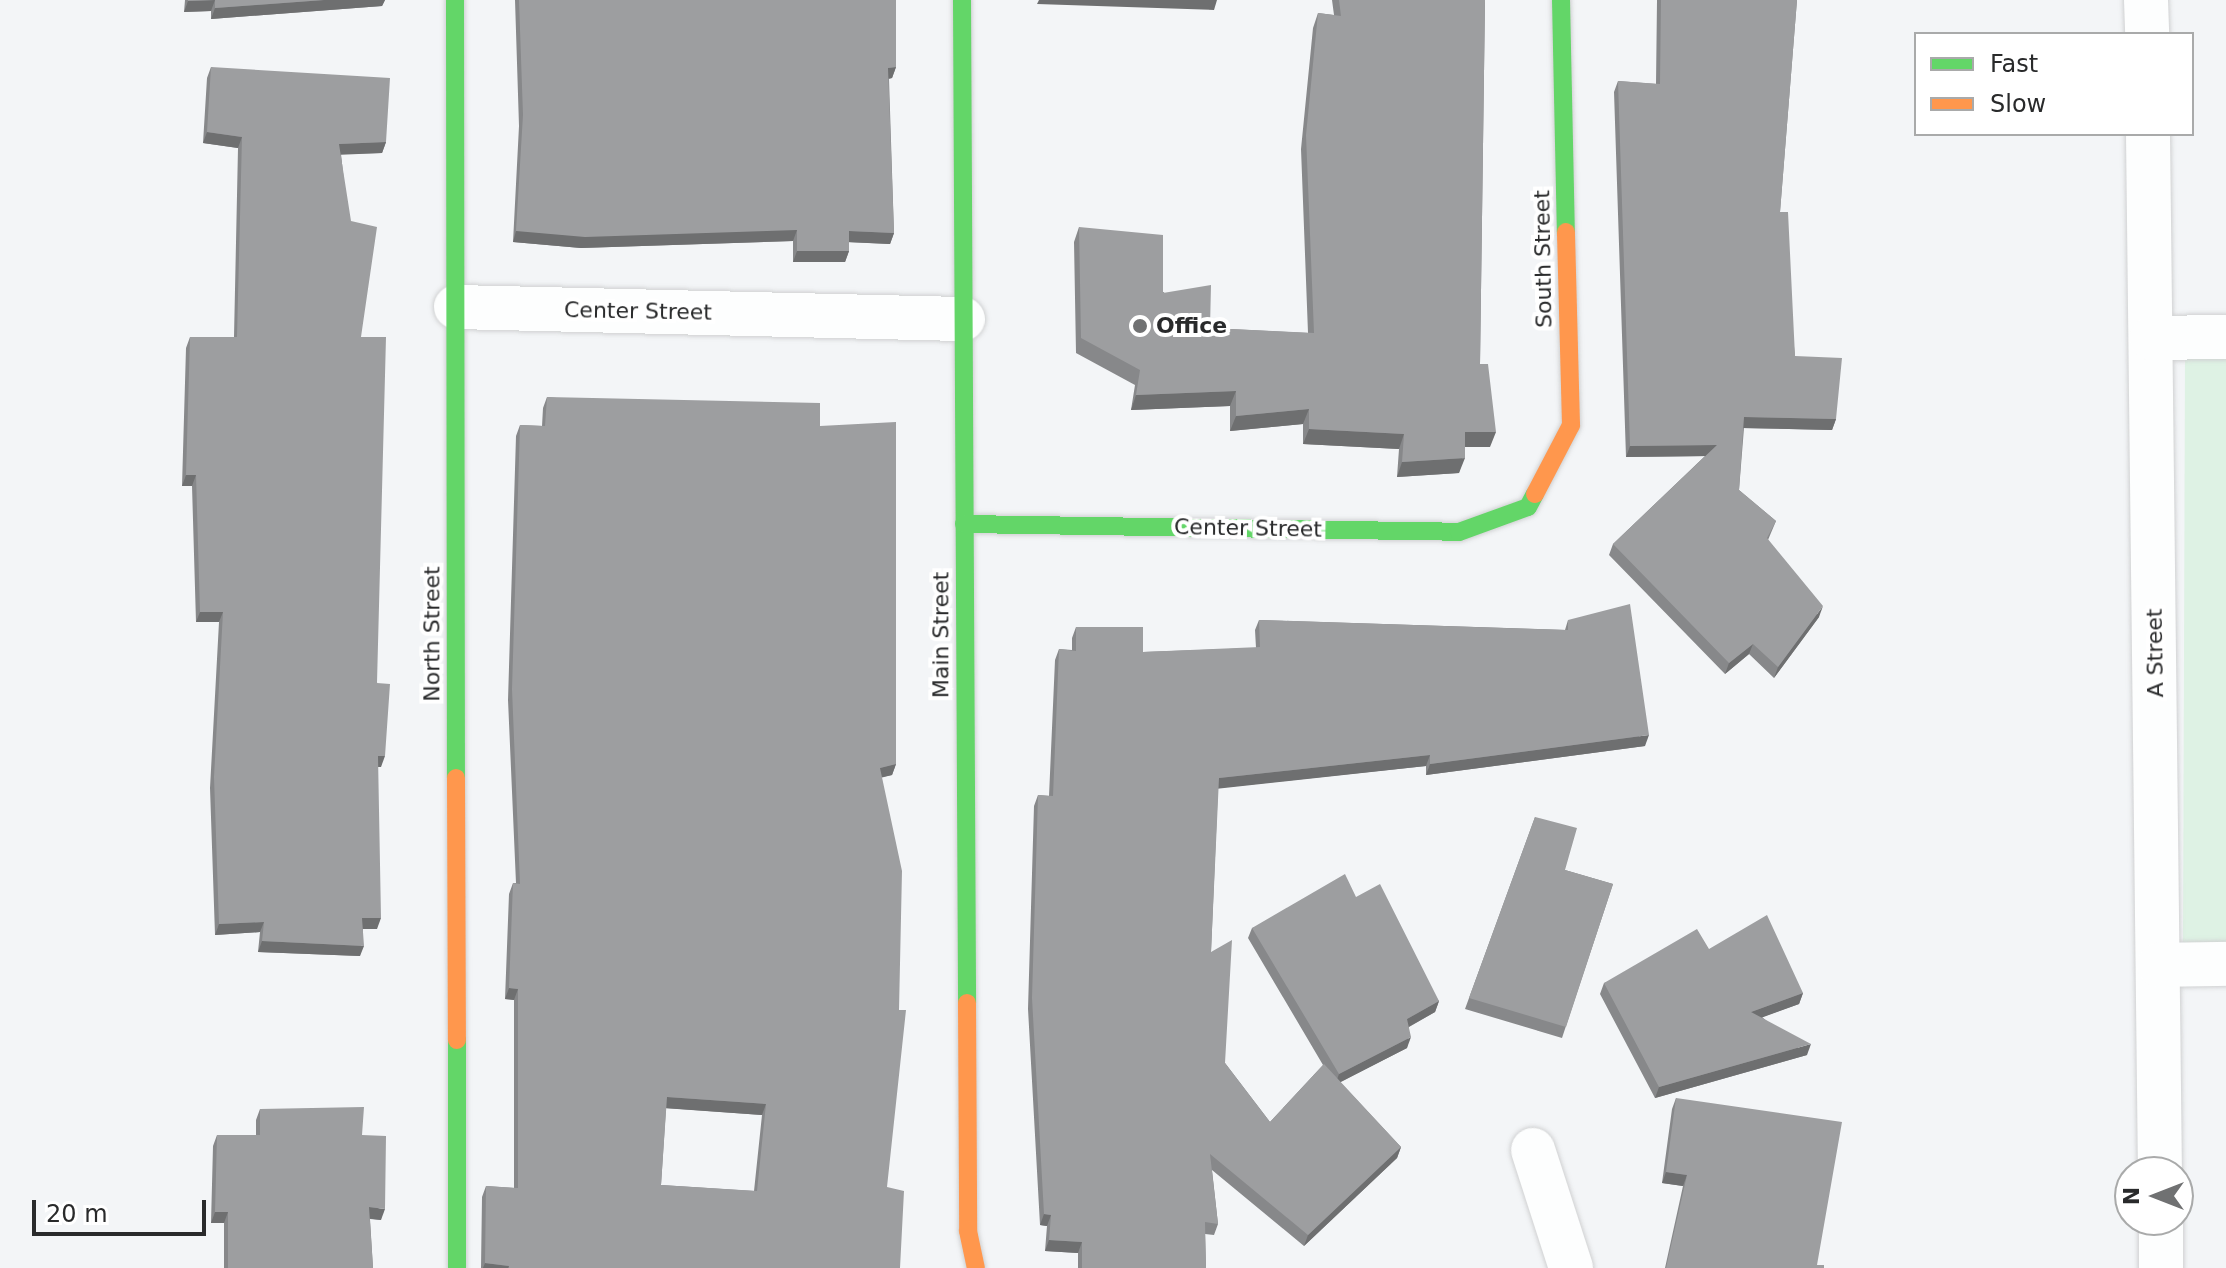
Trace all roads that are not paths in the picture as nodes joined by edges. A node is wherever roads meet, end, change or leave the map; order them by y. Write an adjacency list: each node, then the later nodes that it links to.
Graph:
1 (455, 0): 7 (street, North Street)
2 (962, 0): 8 (street, Main Street)
3 (1561, 0): 11 (street, South Street)
4 (2146, 0): 5 (street)
5 (2147, 32)
6 (2148, 136): 10 (street, A Street)
7 (456, 307): 8 (street, Center Street); 18 (street, North Street)
8 (963, 319): 12 (street, Main Street)
9 (2226, 337): 10 (street)
10 (2152, 338): 14 (street, A Street)
11 (1528, 507): 12 (street, Center Street)
12 (964, 524): 19 (street, Main Street)
13 (2226, 964): 14 (street)
14 (2159, 965): 16 (street, A Street)
15 (1533, 1150): 20 (street)
16 (2160, 1156)
17 (2161, 1236): 21 (street)
18 (457, 1268)
19 (976, 1268)
20 (1571, 1268)
21 (2161, 1268)

